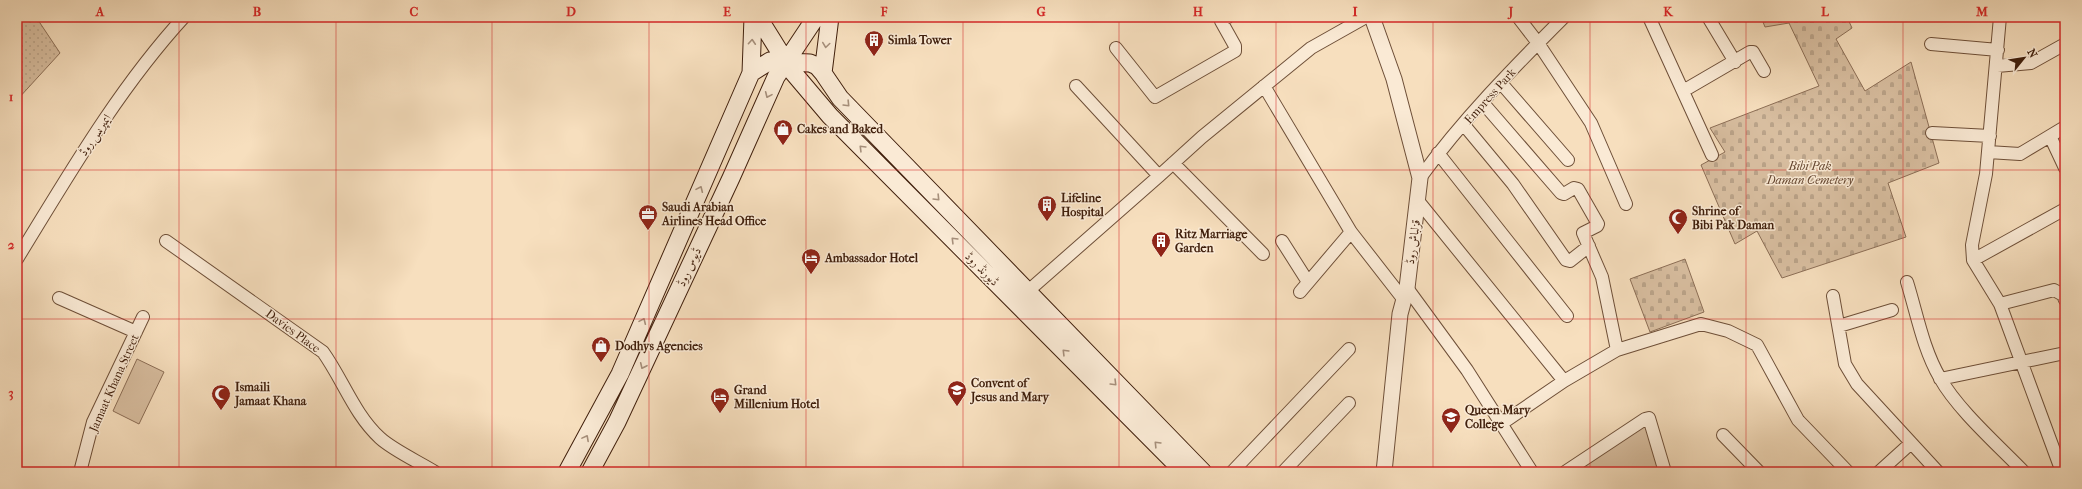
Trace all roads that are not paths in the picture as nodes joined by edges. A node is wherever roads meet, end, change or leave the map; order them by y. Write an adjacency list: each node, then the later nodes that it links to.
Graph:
1 (184, 17): 51 (street, ایمپریس روڈ)
2 (753, 17): 23 (main road, ڈیوس روڈ, one-way to 2)
3 (758, 17): 19 (main road, ڈیورنڈ روڈ)
4 (816, 17): 19 (main road, ڈیوس روڈ)
5 (830, 17): 24 (main road, one-way to 24)
6 (1228, 17): 17 (street)
7 (1366, 17): 27 (street)
8 (1372, 17): 42 (street, قزلباش روڈ)
9 (1518, 17): 14 (street)
10 (1564, 17): 14 (street, Empress Park)
11 (1649, 17): 28 (street)
12 (1708, 17): 20 (street)
13 (2000, 17): 18 (street)
14 (1538, 43): 25 (street, Empress Park); 44 (street)
15 (1931, 44): 18 (street)
16 (2065, 44): 21 (street)
17 (1116, 48)
18 (1998, 50): 21 (street)
19 (786, 61): 23 (main road); 24 (main road, ڈیورنڈ روڈ); 80 (main road, ڈیوس روڈ, one-way to 80); 81 (main road, ڈیورنڈ روڈ, one-way to 19)
20 (1735, 62): 22 (street); 28 (street)
21 (1997, 66): 33 (street)
22 (1764, 71)
23 (751, 73): 79 (main road, ڈیوس روڈ, one-way to 23)
24 (824, 73): 55 (main road, ڈیورنڈ روڈ, one-way to 55)
25 (1501, 83): 29 (street, Empress Park); 38 (street)
26 (1076, 86): 41 (street)
27 (1264, 86): 39 (street); 46 (street)
28 (1683, 91): 37 (street)
29 (1483, 103): 30 (street, Empress Park); 49 (street)
30 (1464, 125): 36 (street, Empress Park); 49 (street)
31 (2065, 127): 34 (street)
32 (1932, 133): 33 (street)
33 (1990, 136): 35 (street)
34 (2050, 136): 35 (street); 40 (street)
35 (1988, 152): 52 (street)
36 (1438, 153): 42 (street, Empress Park); 63 (street)
37 (1712, 155)
38 (1568, 160)
39 (1173, 163): 41 (street); 50 (street)
40 (2065, 168)
41 (1159, 176): 55 (street)
42 (1420, 178): 43 (street, قزلباش روڈ)
43 (1419, 202): 57 (street, قزلباش روڈ); 72 (street)
44 (1626, 204)
45 (2065, 209): 52 (street)
46 (1351, 232): 53 (street); 57 (street)
47 (166, 241): 78 (street, Davies Place)
48 (1282, 241): 53 (street)
49 (1589, 246): 68 (street)
50 (1263, 254)
51 (17, 259)
52 (1973, 260): 61 (street)
53 (1308, 282): 56 (street)
54 (1907, 282): 71 (street)
55 (1027, 292): 82 (main road, ڈیورنڈ روڈ, one-way to 82)
56 (1300, 292)
57 (1406, 294): 74 (street); 85 (street, قزلباش روڈ)
58 (1833, 296): 65 (street)
59 (59, 298): 66 (street)
60 (2065, 300): 61 (street)
61 (2000, 304): 70 (street)
62 (1892, 310): 65 (street)
63 (1567, 316)
64 (143, 317): 66 (street, Jamaat Khana Street)
65 (1839, 326): 76 (street)
66 (136, 332): 77 (street, Jamaat Khana Street)
67 (1349, 348): 83 (street)
68 (1617, 350): 72 (street); 90 (street)
69 (2065, 353): 70 (street)
70 (2021, 362): 71 (street); 94 (street)
71 (1940, 379): 93 (street)
72 (1564, 381): 74 (street)
73 (1349, 403): 84 (street)
74 (1501, 424): 86 (street)
75 (1723, 435): 89 (street)
76 (1911, 443): 91 (street); 92 (street)
77 (80, 472)
78 (435, 472)
79 (567, 472)
80 (590, 472)
81 (1184, 472)
82 (1203, 472)
83 (1232, 472)
84 (1283, 472)
85 (1384, 472)
86 (1532, 472)
87 (1565, 472): 88 (street)
88 (1666, 472)
89 (1759, 472)
90 (1848, 472)
91 (1879, 472)
92 (1938, 472)
93 (2024, 472)
94 (2062, 472)

